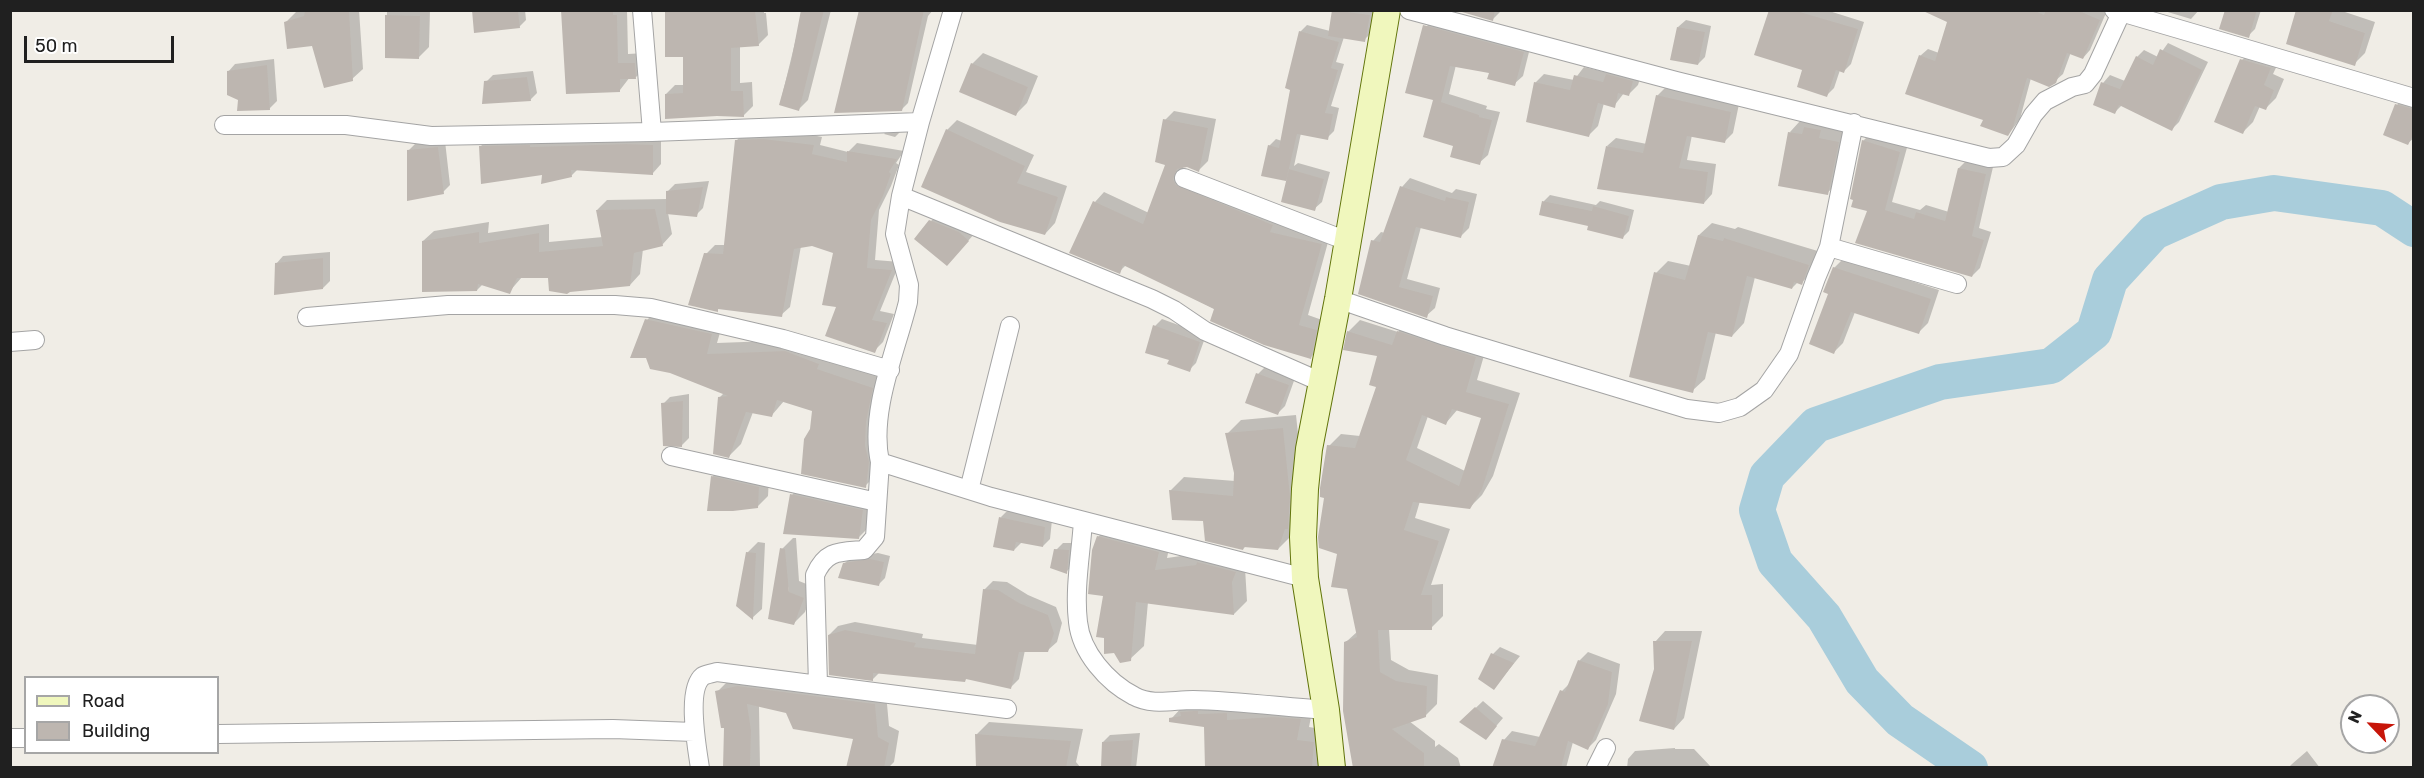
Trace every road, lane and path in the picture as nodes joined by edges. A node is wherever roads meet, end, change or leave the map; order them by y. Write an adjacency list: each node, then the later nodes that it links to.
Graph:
1 (642, 10): 10 (street)
2 (952, 10): 7 (street)
3 (1387, 10): 13 (street)
4 (1409, 10): 8 (street)
5 (2117, 12): 6 (street); 8 (street)
6 (2414, 98)
7 (920, 122): 10 (street); 12 (street)
8 (1854, 123): 14 (street)
9 (224, 125): 10 (street)
10 (652, 132)
11 (1184, 178): 13 (street)
12 (901, 196): 21 (street); 22 (street)
13 (1347, 241): 16 (street)
14 (1829, 247): 15 (street); 16 (street)
15 (1957, 284)
16 (1338, 299): 22 (street)
17 (307, 317): 21 (street)
18 (1010, 326): 25 (street)
19 (36, 340): 20 (street)
20 (10, 342)
21 (890, 370): 24 (street)
22 (1321, 382): 28 (street)
23 (671, 456): 26 (street)
24 (880, 462): 25 (street); 26 (street)
25 (969, 490): 27 (street)
26 (877, 502): 29 (street)
27 (1083, 521): 28 (street); 31 (street)
28 (1305, 578): 31 (street)
29 (818, 685): 30 (street); 32 (street)
30 (1007, 709)
31 (1326, 710): 36 (street)
32 (694, 732): 33 (street); 35 (street)
33 (219, 734)
34 (1606, 748): 37 (street)
35 (700, 768)
36 (1332, 768)
37 (1596, 768)

